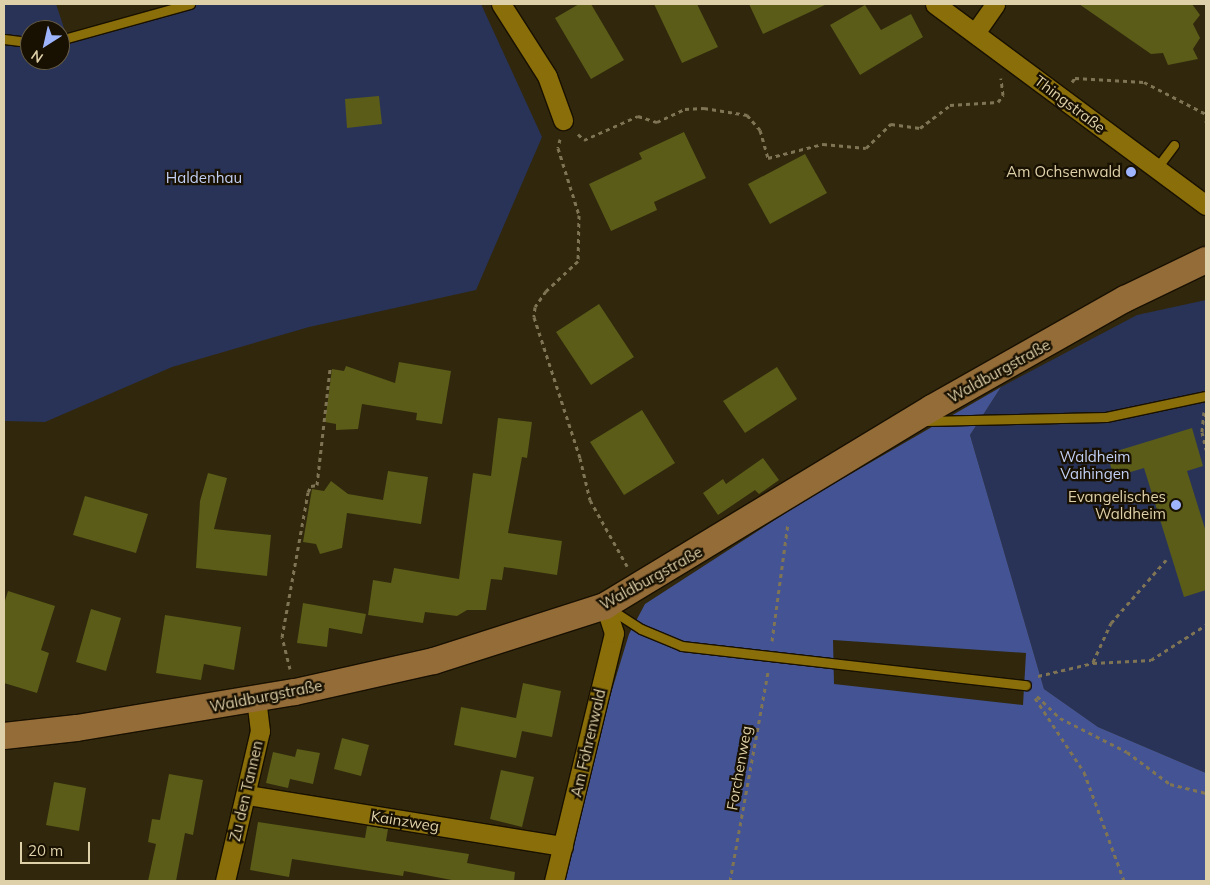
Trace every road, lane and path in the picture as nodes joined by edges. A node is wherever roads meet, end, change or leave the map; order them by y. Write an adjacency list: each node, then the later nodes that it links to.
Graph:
1 (190, 4): 6 (lane)
2 (501, 4): 12 (street)
3 (935, 4): 5 (street, Thingstraße)
4 (995, 4): 5 (street)
5 (975, 33): 9 (street, Thingstraße)
6 (70, 37)
7 (4, 39): 8 (lane)
8 (20, 41)
9 (1014, 62): 10 (street, Thingstraße); 12 (path)
10 (1061, 97): 11 (path); 14 (street, Thingstraße)
11 (1206, 114)
12 (563, 120): 23 (path)
13 (1174, 145): 14 (lane)
14 (1156, 169): 15 (street, Thingstraße)
15 (1206, 205)
16 (1206, 260): 19 (street, Waldburgstraße)
17 (330, 369): 29 (path)
18 (1206, 401): 19 (lane); 20 (path)
19 (910, 421): 21 (street, Waldburgstraße)
20 (1206, 450)
21 (792, 493): 23 (street, Waldburgstraße); 26 (path, Forchenweg)
22 (1166, 560): 27 (path)
23 (639, 588): 24 (street, Waldburgstraße)
24 (605, 606): 26 (lane); 29 (street, Waldburgstraße); 34 (street, Am Föhrenwald)
25 (1206, 625): 27 (path)
26 (770, 658): 28 (lane); 37 (path, Forchenweg)
27 (1093, 663): 28 (path)
28 (1026, 685): 32 (path); 38 (path)
29 (295, 692): 30 (street, Waldburgstraße)
30 (256, 700): 31 (street, Waldburgstraße); 33 (street, Zu den Tannen)
31 (4, 736)
32 (1206, 793)
33 (247, 795): 34 (street, Kainzweg); 35 (street, Zu den Tannen)
34 (563, 846): 36 (street, Am Föhrenwald)
35 (225, 881)
36 (554, 881)
37 (730, 881)
38 (1124, 881)

